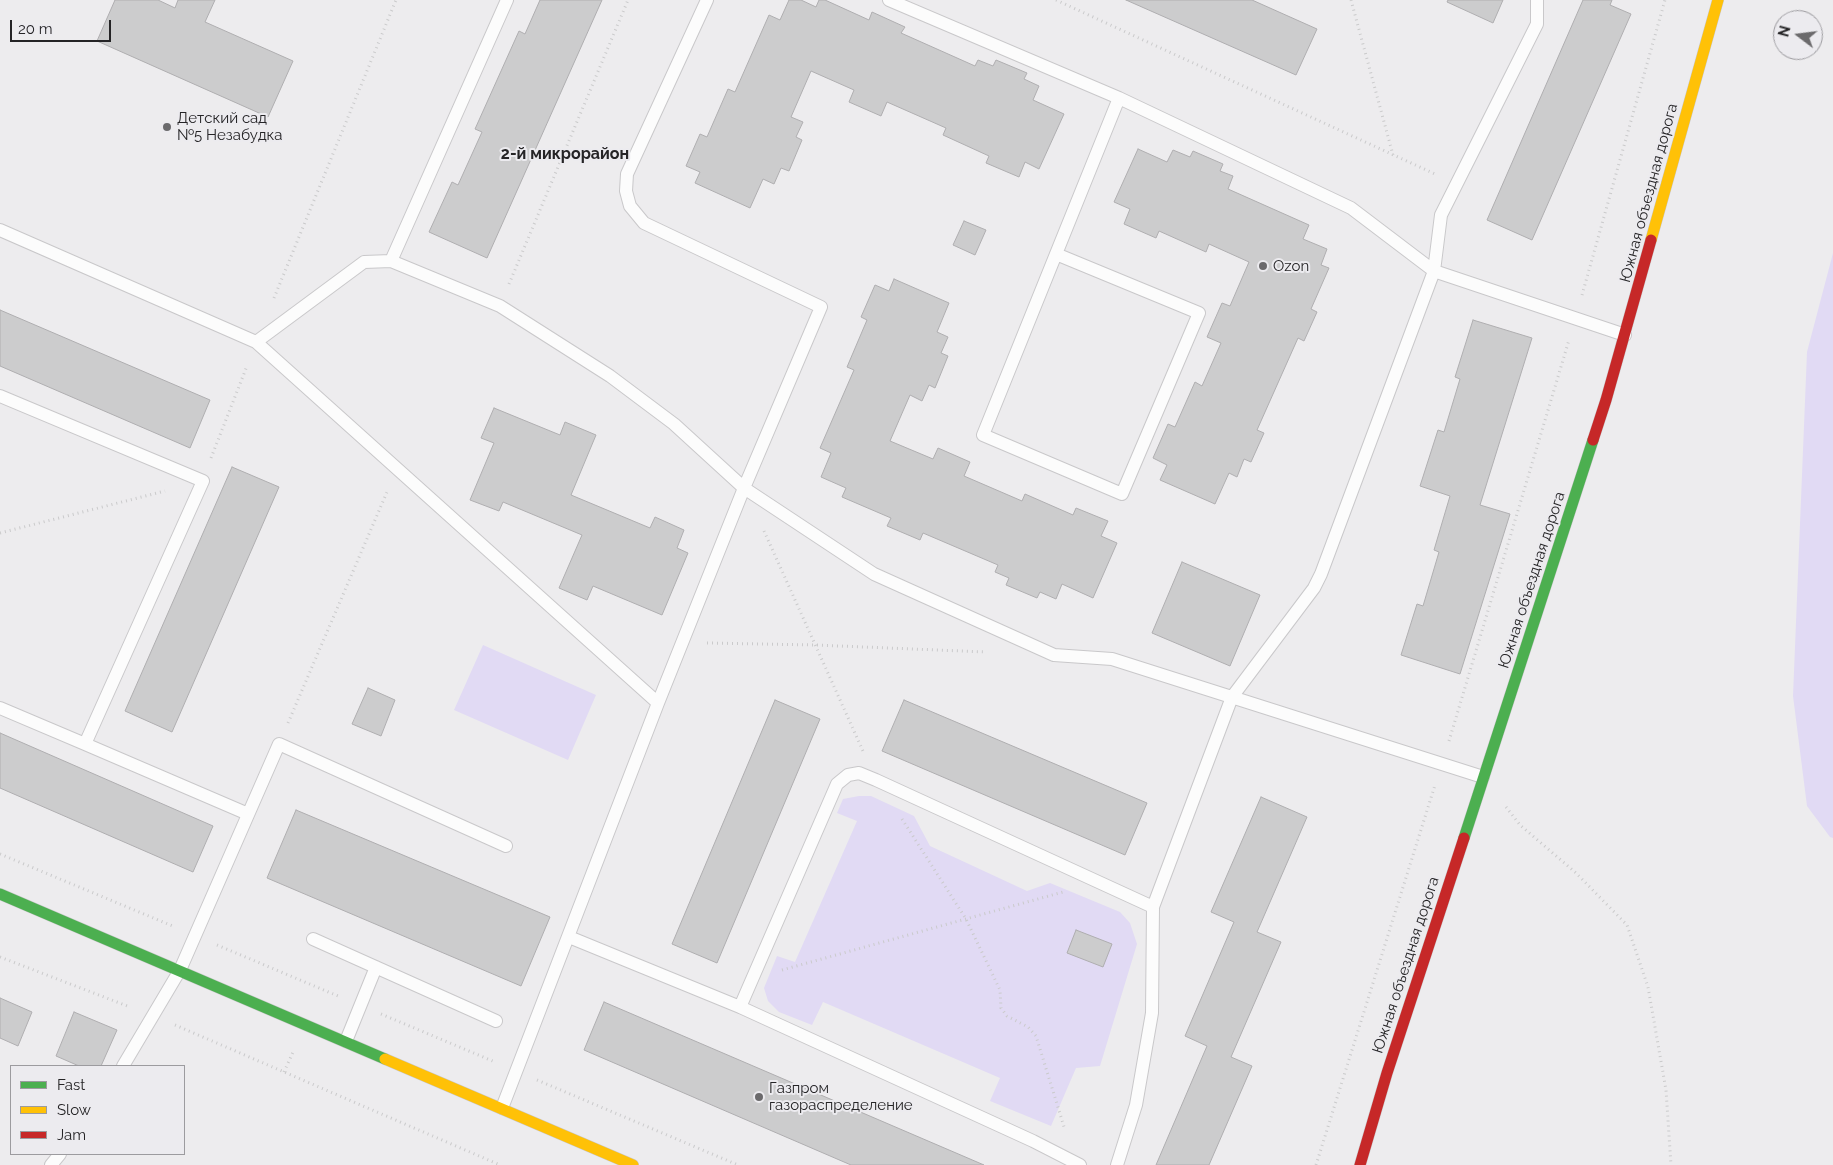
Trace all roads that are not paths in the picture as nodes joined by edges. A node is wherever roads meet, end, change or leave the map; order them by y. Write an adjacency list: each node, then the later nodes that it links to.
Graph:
1 (507, 0): 9 (lane)
2 (707, 0): 14 (lane)
3 (889, 0): 6 (lane)
4 (1537, 0): 10 (lane)
5 (1718, 0): 11 (street, Южная объездная дорога)
6 (1120, 98): 8 (lane); 10 (lane)
7 (0, 230): 12 (lane)
8 (1056, 254): 8 (lane)
9 (391, 261): 12 (lane); 14 (lane)
10 (1434, 271): 11 (lane); 15 (lane)
11 (1625, 335): 19 (street, Южная объездная дорога)
12 (256, 342): 16 (lane)
13 (0, 396): 18 (lane)
14 (744, 488): 15 (lane); 16 (lane)
15 (1232, 697): 19 (lane); 23 (lane)
16 (658, 703): 24 (lane)
17 (0, 708): 18 (lane)
18 (85, 744): 20 (lane)
19 (1483, 778): 38 (street, Южная объездная дорога)
20 (248, 814): 21 (lane); 27 (lane)
21 (506, 846)
22 (0, 894): 27 (street)
23 (1153, 907): 28 (lane); 37 (lane)
24 (569, 937): 28 (lane); 32 (lane)
25 (313, 939): 26 (lane)
26 (376, 967): 29 (lane); 30 (lane)
27 (180, 970): 30 (street); 31 (lane)
28 (740, 1007): 36 (lane)
29 (496, 1021)
30 (346, 1041): 32 (street)
31 (124, 1065)
32 (502, 1108): 35 (street)
33 (59, 1155): 34 (lane)
34 (50, 1165)
35 (633, 1165)
36 (1080, 1165)
37 (1117, 1165)
38 (1360, 1165)

